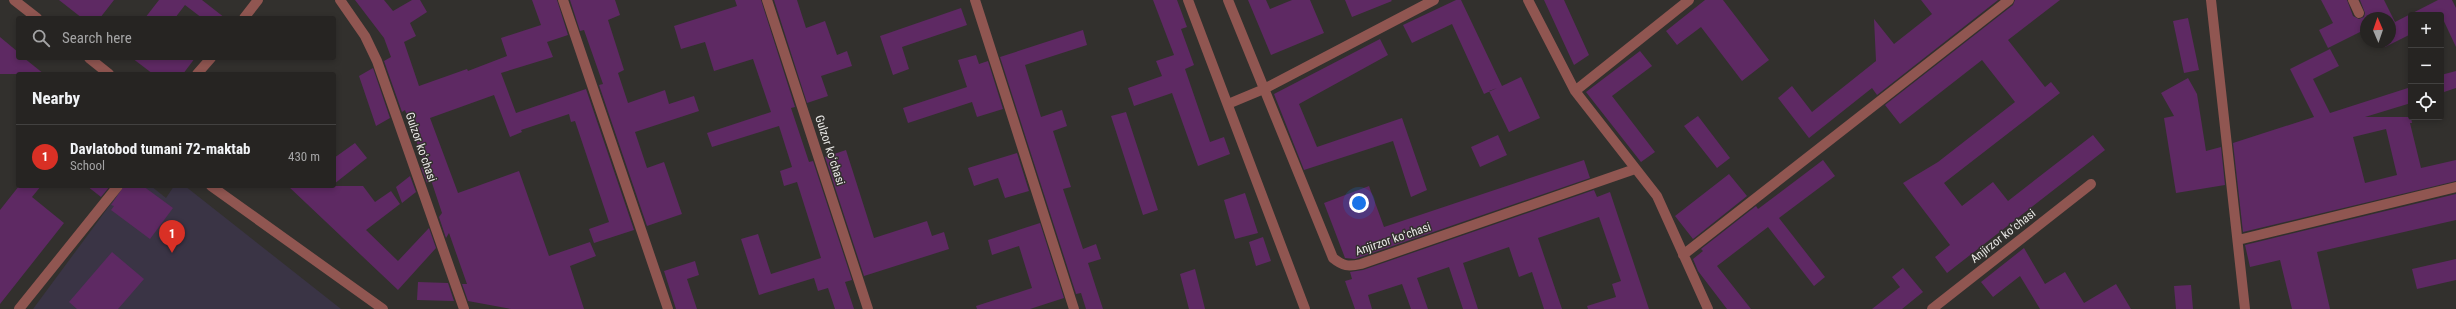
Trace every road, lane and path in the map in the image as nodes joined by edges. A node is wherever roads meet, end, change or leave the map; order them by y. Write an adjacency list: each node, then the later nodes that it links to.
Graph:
1 (14, 0): 16 (street)
2 (258, 0): 17 (street)
3 (340, 0): 34 (street, Gulzor koʻchasi)
4 (563, 0): 35 (street)
5 (767, 0): 36 (street, Gulzor koʻchasi)
6 (975, 0): 37 (street)
7 (1188, 0): 24 (street)
8 (1228, 0): 22 (street, Anjirzor koʻchasi)
9 (1434, 0): 22 (street)
10 (1528, 0): 23 (street)
11 (1689, 0): 23 (street)
12 (2009, 0): 31 (street)
13 (2211, 0): 30 (street)
14 (2353, 0): 15 (street)
15 (2359, 13)
16 (35, 16)
17 (246, 16)
18 (92, 60): 20 (street)
19 (209, 60): 21 (street)
20 (106, 72)
21 (199, 72)
22 (1264, 89): 24 (street); 25 (street, Anjirzor koʻchasi)
23 (1575, 91): 25 (street)
24 (1228, 104): 38 (street)
25 (1635, 169): 31 (street)
26 (2091, 184): 40 (street, Anjirzor koʻchasi)
27 (2456, 187): 30 (street)
28 (116, 188): 32 (street)
29 (214, 188): 33 (street)
30 (2238, 240): 41 (street)
31 (1683, 255): 39 (street)
32 (19, 309)
33 (383, 309)
34 (464, 309)
35 (668, 309)
36 (868, 309)
37 (1074, 309)
38 (1305, 309)
39 (1708, 309)
40 (1932, 309)
41 (2244, 309)

